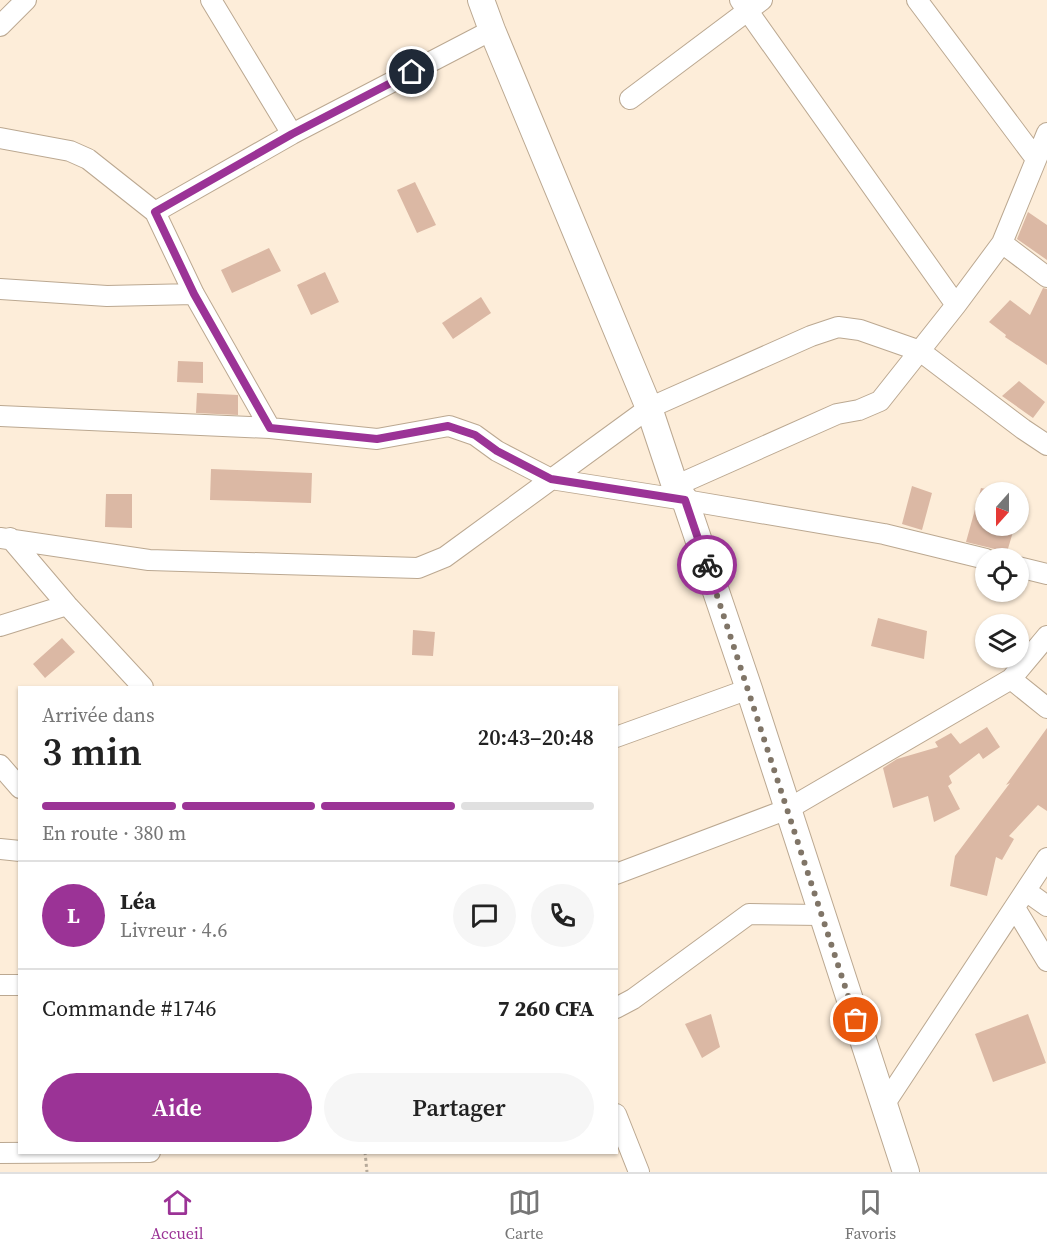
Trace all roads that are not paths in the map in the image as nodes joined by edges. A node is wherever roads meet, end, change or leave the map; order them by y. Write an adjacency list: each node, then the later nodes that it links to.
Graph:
1 (26, 0): 6 (street)
2 (211, 0): 10 (street)
3 (481, 0): 7 (street)
4 (917, 0): 12 (street)
5 (750, 4): 8 (street); 18 (street)
6 (0, 26)
7 (492, 30): 10 (street); 20 (street)
8 (630, 99)
9 (1047, 132): 12 (street)
10 (292, 134): 13 (street)
11 (0, 138): 13 (street)
12 (1036, 159): 14 (street)
13 (155, 212): 17 (street)
14 (1002, 243): 15 (street); 18 (street)
15 (1047, 277)
16 (0, 289): 17 (street)
17 (194, 294): 22 (street)
18 (956, 305): 19 (street)
19 (920, 351): 20 (street); 23 (street); 25 (street)
20 (649, 408): 24 (street); 25 (street)
21 (0, 416): 22 (street)
22 (270, 428): 24 (street)
23 (1047, 445)
24 (551, 479): 25 (street); 26 (street)
25 (680, 493): 27 (street); 35 (street)
26 (5, 538): 30 (street)
27 (975, 556)
28 (1029, 570): 29 (street)
29 (1047, 574)
30 (67, 605): 31 (street); 34 (street)
31 (0, 626)
32 (1047, 636): 33 (street)
33 (1011, 679): 36 (street); 40 (street)
34 (142, 686)
35 (749, 689): 37 (street); 40 (street)
36 (1047, 708)
37 (618, 736)
38 (0, 765): 39 (street)
39 (18, 786)
40 (788, 809): 44 (street); 48 (street)
41 (0, 849): 42 (street)
42 (18, 851)
43 (1047, 858): 45 (street)
44 (618, 873)
45 (1026, 891): 46 (street); 47 (street)
46 (1047, 906)
47 (1016, 908): 49 (street); 53 (street)
48 (821, 915): 52 (street); 53 (street)
49 (1047, 960)
50 (0, 985): 51 (street)
51 (18, 985)
52 (618, 1007)
53 (884, 1105): 58 (street)
54 (618, 1119): 57 (street)
55 (0, 1154): 56 (street)
56 (18, 1154)
57 (639, 1172)
58 (906, 1172)

